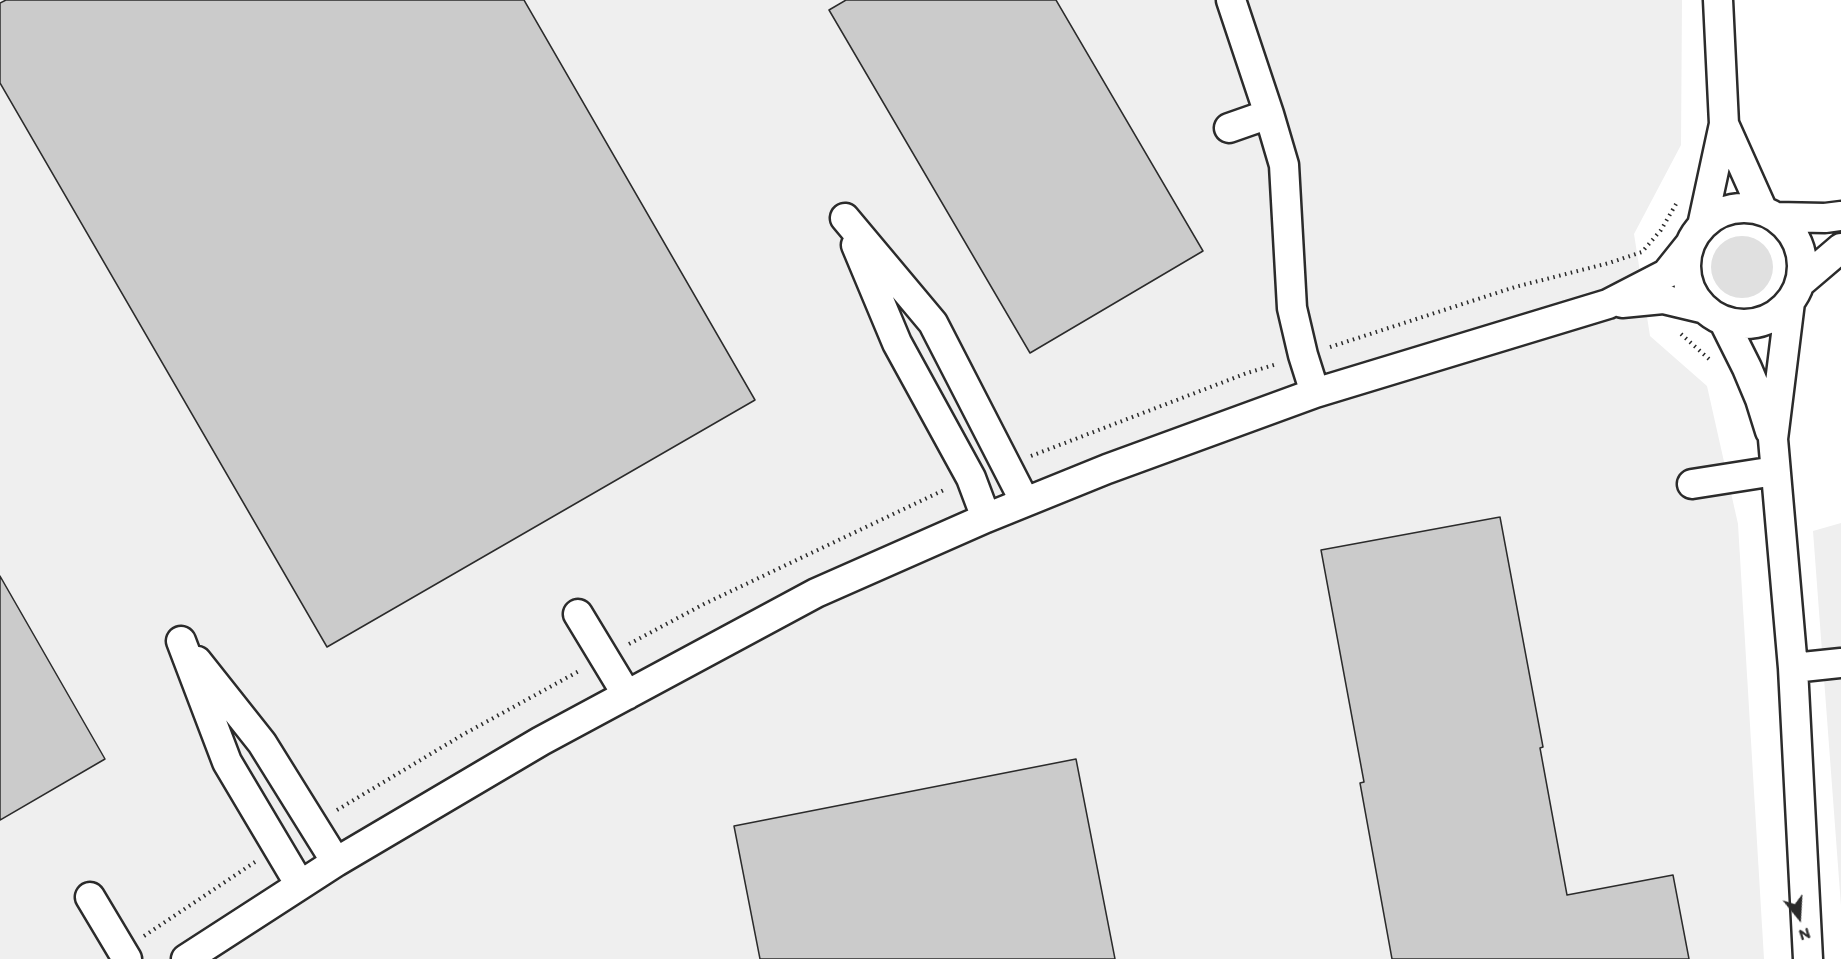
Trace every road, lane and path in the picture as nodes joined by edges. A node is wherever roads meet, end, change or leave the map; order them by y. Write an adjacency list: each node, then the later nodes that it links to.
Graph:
1 (1231, 0): 3 (street)
2 (1718, 0): 4 (street)
3 (1269, 114): 5 (street); 15 (street)
4 (1724, 124): 6 (street); 8 (street)
5 (1229, 128)
6 (1769, 214): 7 (street); 8 (street); 12 (street)
7 (1841, 216)
8 (1696, 235): 11 (street); 13 (street)
9 (1841, 248): 12 (street)
10 (1642, 252): 11 (path)
11 (1653, 291): 13 (street); 14 (path); 15 (street)
12 (1795, 292): 13 (street); 16 (street)
13 (1714, 315): 16 (street)
14 (1711, 361)
15 (1315, 393): 19 (street)
16 (1773, 439): 17 (street)
17 (1775, 471): 18 (street); 23 (street)
18 (1692, 484)
19 (1025, 502): 20 (street); 20 (street)
20 (986, 518): 24 (street)
21 (579, 614): 24 (street)
22 (1841, 663): 23 (street)
23 (1792, 668): 30 (street)
24 (627, 694): 25 (street)
25 (336, 862): 26 (street); 26 (street)
26 (300, 885): 29 (street)
27 (90, 897): 28 (street)
28 (127, 959)
29 (186, 959)
30 (1808, 959)

